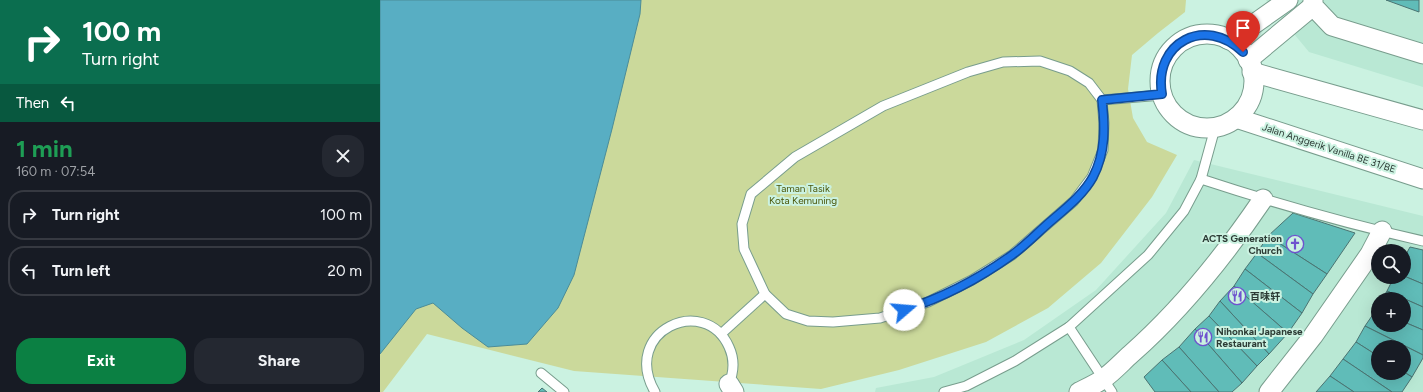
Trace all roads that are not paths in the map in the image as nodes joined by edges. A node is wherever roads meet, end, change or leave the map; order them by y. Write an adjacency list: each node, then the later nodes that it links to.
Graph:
1 (1288, 0): 3 (street)
2 (1313, 3): 4 (street); 5 (street)
3 (1227, 39): 5 (street); 6 (street)
4 (1422, 50)
5 (1250, 66): 8 (street); 9 (street)
6 (1162, 94): 7 (lane); 10 (street)
7 (1102, 100): 16 (lane); 16 (lane)
8 (1236, 118): 10 (street); 12 (street, Jalan Anggerik Vanilla BE 31/BE)
9 (1423, 120)
10 (1215, 128): 11 (lane)
11 (1201, 179): 13 (lane); 17 (lane)
12 (1423, 179)
13 (1263, 199): 14 (lane); 20 (street)
14 (1382, 231): 15 (lane); 26 (street)
15 (1423, 241)
16 (765, 294): 18 (lane)
17 (1070, 327): 20 (lane); 24 (lane)
18 (721, 334): 21 (lane); 23 (lane)
19 (541, 373): 22 (lane)
20 (1108, 385): 25 (street)
21 (729, 389)
22 (564, 392)
23 (655, 392)
24 (944, 392)
25 (1079, 392)
26 (1269, 392)

